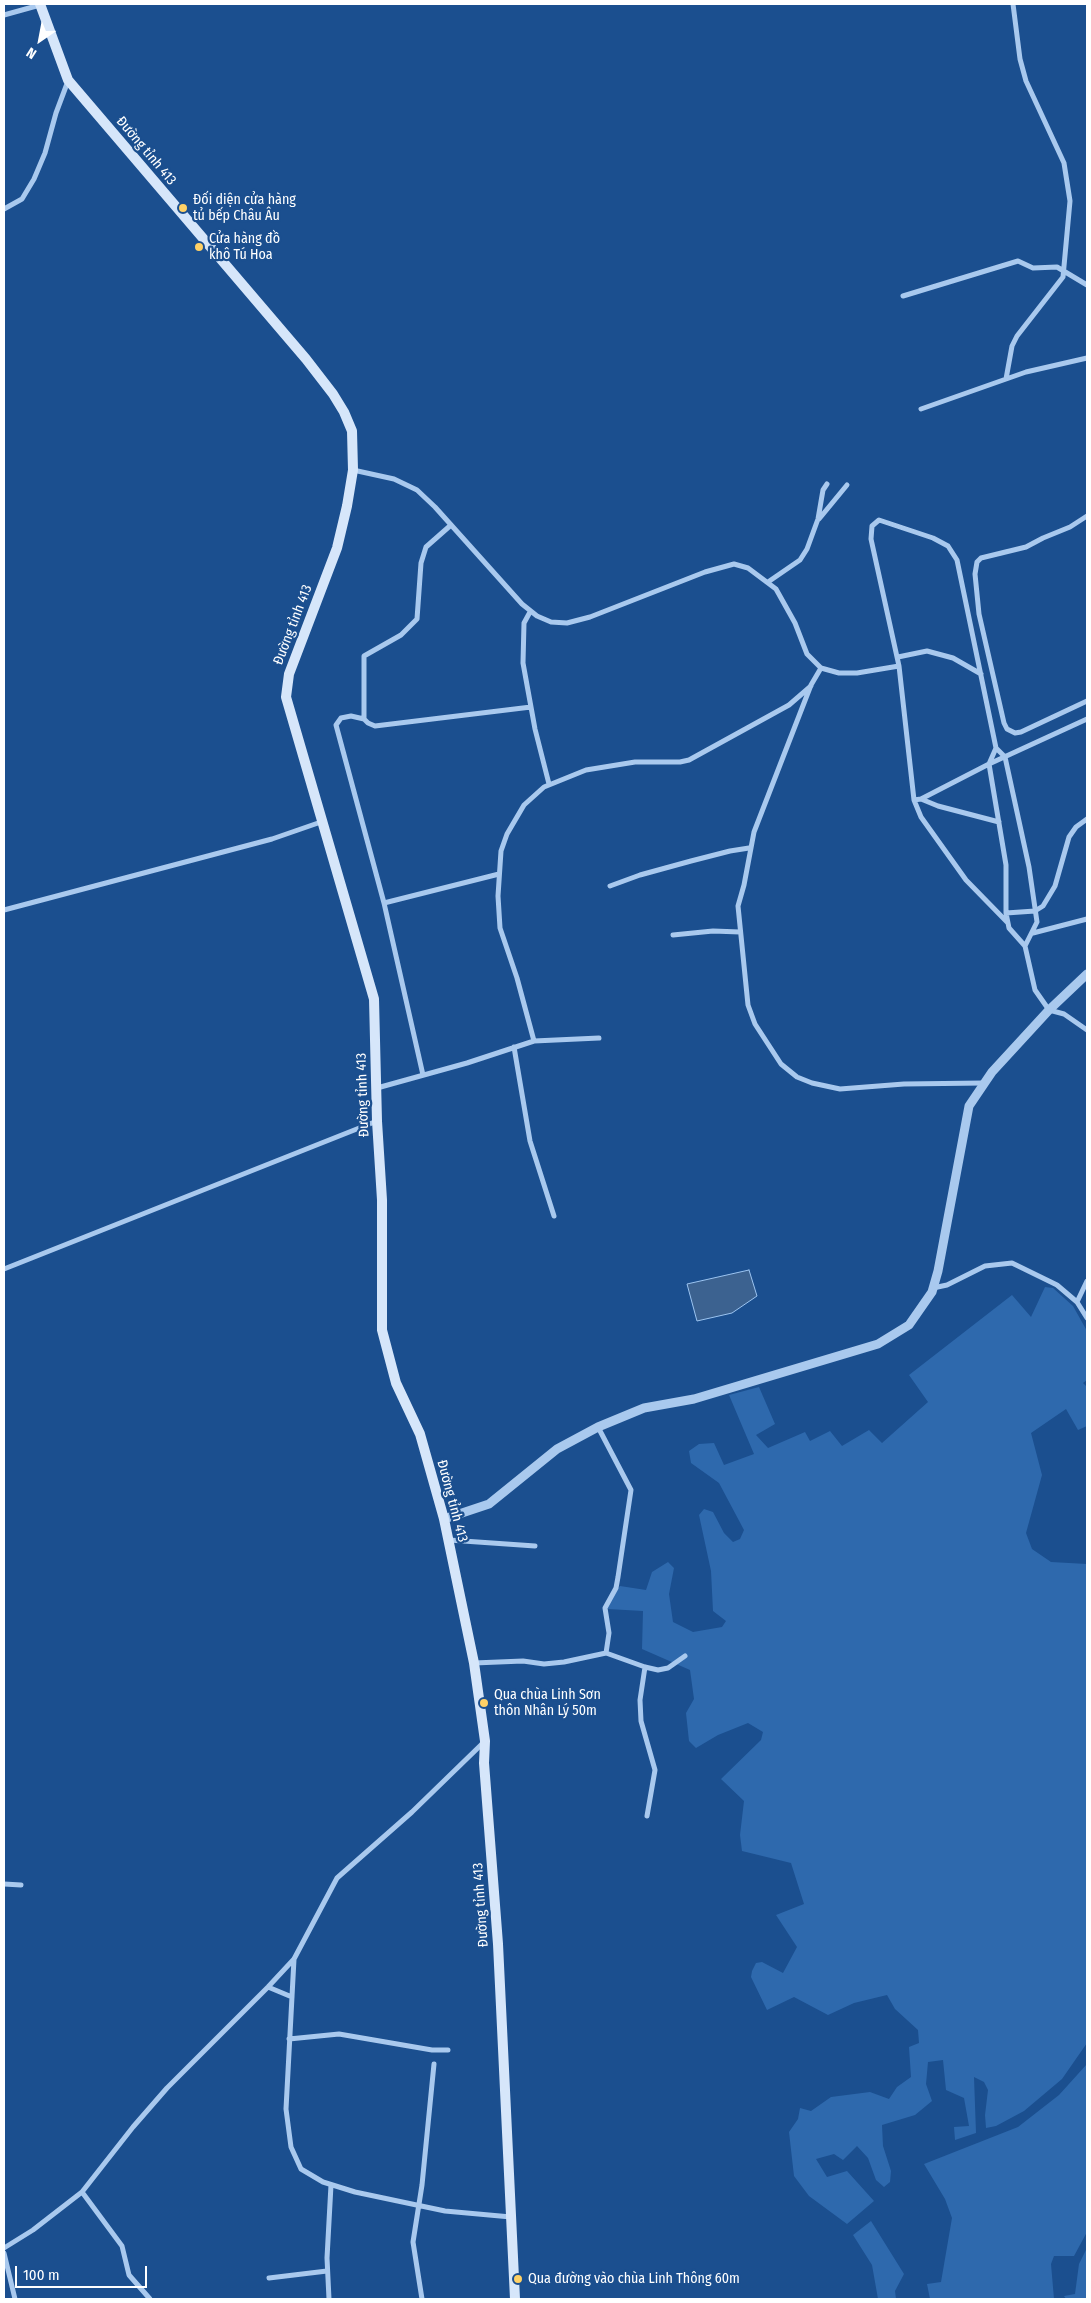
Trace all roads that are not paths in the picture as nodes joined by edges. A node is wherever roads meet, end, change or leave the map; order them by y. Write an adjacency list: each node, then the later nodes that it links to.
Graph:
1 (40, 4): 3 (street); 4 (main road, Đường tỉnh 413)
2 (1013, 4): 6 (street)
3 (4, 14)
4 (68, 80): 5 (street); 12 (main road, Đường tỉnh 413)
5 (4, 209)
6 (1065, 271): 7 (street); 8 (street); 10 (street)
7 (1087, 285)
8 (903, 296)
9 (1087, 358): 10 (street)
10 (1006, 378): 11 (street)
11 (920, 409)
12 (353, 470): 17 (street); 36 (main road, Đường tỉnh 413)
13 (828, 484): 16 (street)
14 (847, 485): 16 (street)
15 (1087, 516): 25 (street)
16 (818, 519): 18 (street)
17 (451, 525): 19 (street); 27 (street)
18 (768, 582): 19 (street); 22 (street)
19 (530, 612): 26 (street)
20 (898, 657): 21 (street); 23 (street); 23 (street)
21 (899, 666): 22 (street); 34 (street)
22 (821, 668): 24 (street)
23 (981, 674): 29 (street)
24 (811, 686): 32 (street); 38 (street)
25 (1087, 701)
26 (532, 707): 27 (street); 32 (street)
27 (364, 719): 41 (street)
28 (1087, 719): 30 (street)
29 (996, 748): 30 (street); 31 (street)
30 (1005, 757): 31 (street); 43 (street)
31 (988, 764): 33 (street); 37 (street)
32 (549, 784): 39 (street)
33 (921, 799): 34 (street); 37 (street)
34 (914, 800): 46 (street)
35 (1087, 819): 43 (street)
36 (321, 822): 42 (street); 59 (main road, Đường tỉnh 413)
37 (999, 822): 44 (street)
38 (750, 848): 40 (street); 47 (street)
39 (498, 874): 41 (street); 55 (street)
40 (610, 886)
41 (384, 903): 57 (street)
42 (4, 910)
43 (1035, 911): 44 (street); 48 (street)
44 (1006, 913): 46 (street)
45 (1087, 918): 48 (street)
46 (1007, 922): 50 (street)
47 (740, 932): 49 (street); 58 (street)
48 (1033, 933): 50 (street)
49 (673, 935)
50 (1025, 946): 52 (street)
51 (1087, 974): 52 (street)
52 (1049, 1010): 53 (street); 58 (street)
53 (1087, 1030)
54 (599, 1038): 55 (street)
55 (534, 1041): 56 (street)
56 (514, 1047): 57 (street); 61 (street)
57 (423, 1075): 59 (street)
58 (983, 1083): 64 (street)
59 (376, 1088): 60 (main road, Đường tỉnh 413)
60 (376, 1121): 62 (street); 68 (main road, Đường tỉnh 413)
61 (554, 1216)
62 (4, 1269)
63 (1087, 1281): 65 (street)
64 (933, 1288): 65 (street); 67 (street)
65 (1077, 1302): 66 (street)
66 (1087, 1318)
67 (598, 1427): 68 (street); 71 (street)
68 (444, 1519): 69 (main road, Đường tỉnh 413)
69 (448, 1540): 70 (street); 73 (main road, Đường tỉnh 413)
70 (535, 1546)
71 (606, 1653): 73 (street); 74 (street)
72 (685, 1656): 74 (street)
73 (474, 1662): 75 (main road, Đường tỉnh 413)
74 (645, 1667): 76 (street)
75 (485, 1741): 79 (street); 88 (main road, Đường tỉnh 413)
76 (647, 1816)
77 (4, 1884): 78 (street)
78 (21, 1885)
79 (294, 1959): 80 (street); 81 (street)
80 (268, 1987): 81 (street); 86 (street)
81 (292, 1998): 82 (street)
82 (289, 2039): 83 (street); 85 (street)
83 (448, 2050)
84 (434, 2064): 87 (street)
85 (331, 2185): 87 (street); 91 (street)
86 (82, 2192): 89 (street); 94 (street)
87 (418, 2206): 88 (street); 96 (street)
88 (511, 2217): 97 (main road, Đường tỉnh 413)
89 (4, 2248)
90 (4, 2253): 93 (street)
91 (327, 2271): 92 (street); 95 (street)
92 (269, 2278)
93 (15, 2299)
94 (150, 2299)
95 (329, 2299)
96 (422, 2299)
97 (515, 2299)

